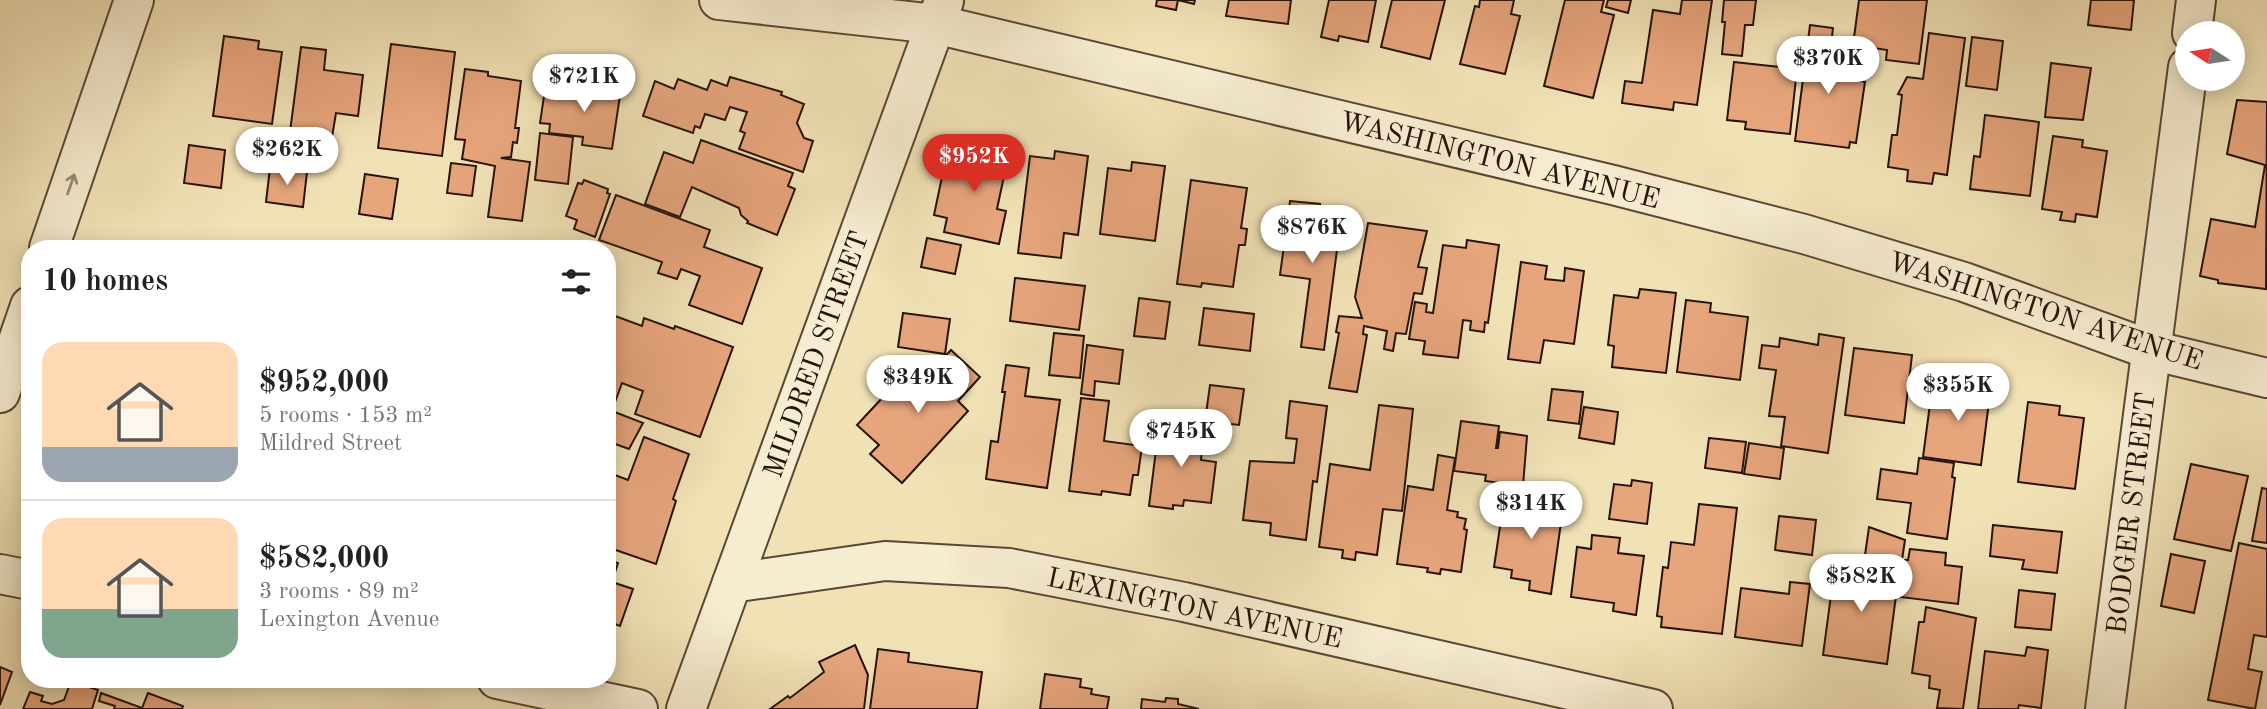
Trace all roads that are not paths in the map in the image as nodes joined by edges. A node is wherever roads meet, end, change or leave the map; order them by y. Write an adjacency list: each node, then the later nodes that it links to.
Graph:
1 (135, 0): 7 (street, one-way to 1)
2 (719, 0): 4 (street, WASHINGTON AVENUE)
3 (2196, 0): 5 (street)
4 (939, 12): 9 (street, WASHINGTON AVENUE); 14 (street, MILDRED STREET)
5 (2193, 21)
6 (2185, 91): 9 (street, BODGER STREET)
7 (52, 240)
8 (21, 332): 11 (street)
9 (2151, 350): 10 (street, WASHINGTON AVENUE); 19 (street, BODGER STREET)
10 (2267, 378)
11 (0, 393)
12 (0, 574): 13 (street)
13 (21, 578)
14 (732, 583): 17 (street, MILDRED STREET); 18 (street, LEXINGTON AVENUE)
15 (539, 688): 16 (street)
16 (638, 709)
17 (686, 709)
18 (1653, 709)
19 (2105, 709)

